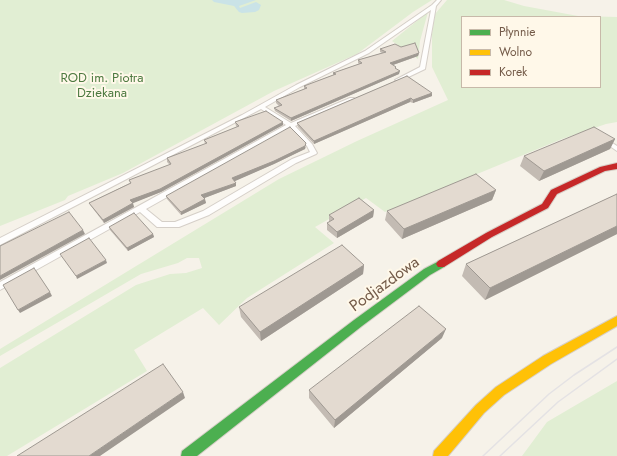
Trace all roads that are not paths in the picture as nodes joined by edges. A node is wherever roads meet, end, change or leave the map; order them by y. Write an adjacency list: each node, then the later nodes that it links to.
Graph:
1 (439, 0): 2 (lane)
2 (434, 6): 3 (lane); 5 (lane)
3 (389, 84)
4 (361, 96): 6 (lane)
5 (261, 107): 6 (lane); 11 (lane)
6 (291, 125): 10 (lane); 10 (lane)
7 (596, 134): 8 (lane)
8 (617, 149)
9 (617, 166): 14 (street, Podjazdowa)
10 (141, 209): 12 (lane)
11 (0, 242)
12 (0, 286)
13 (617, 321): 15 (street)
14 (187, 456)
15 (439, 456)

